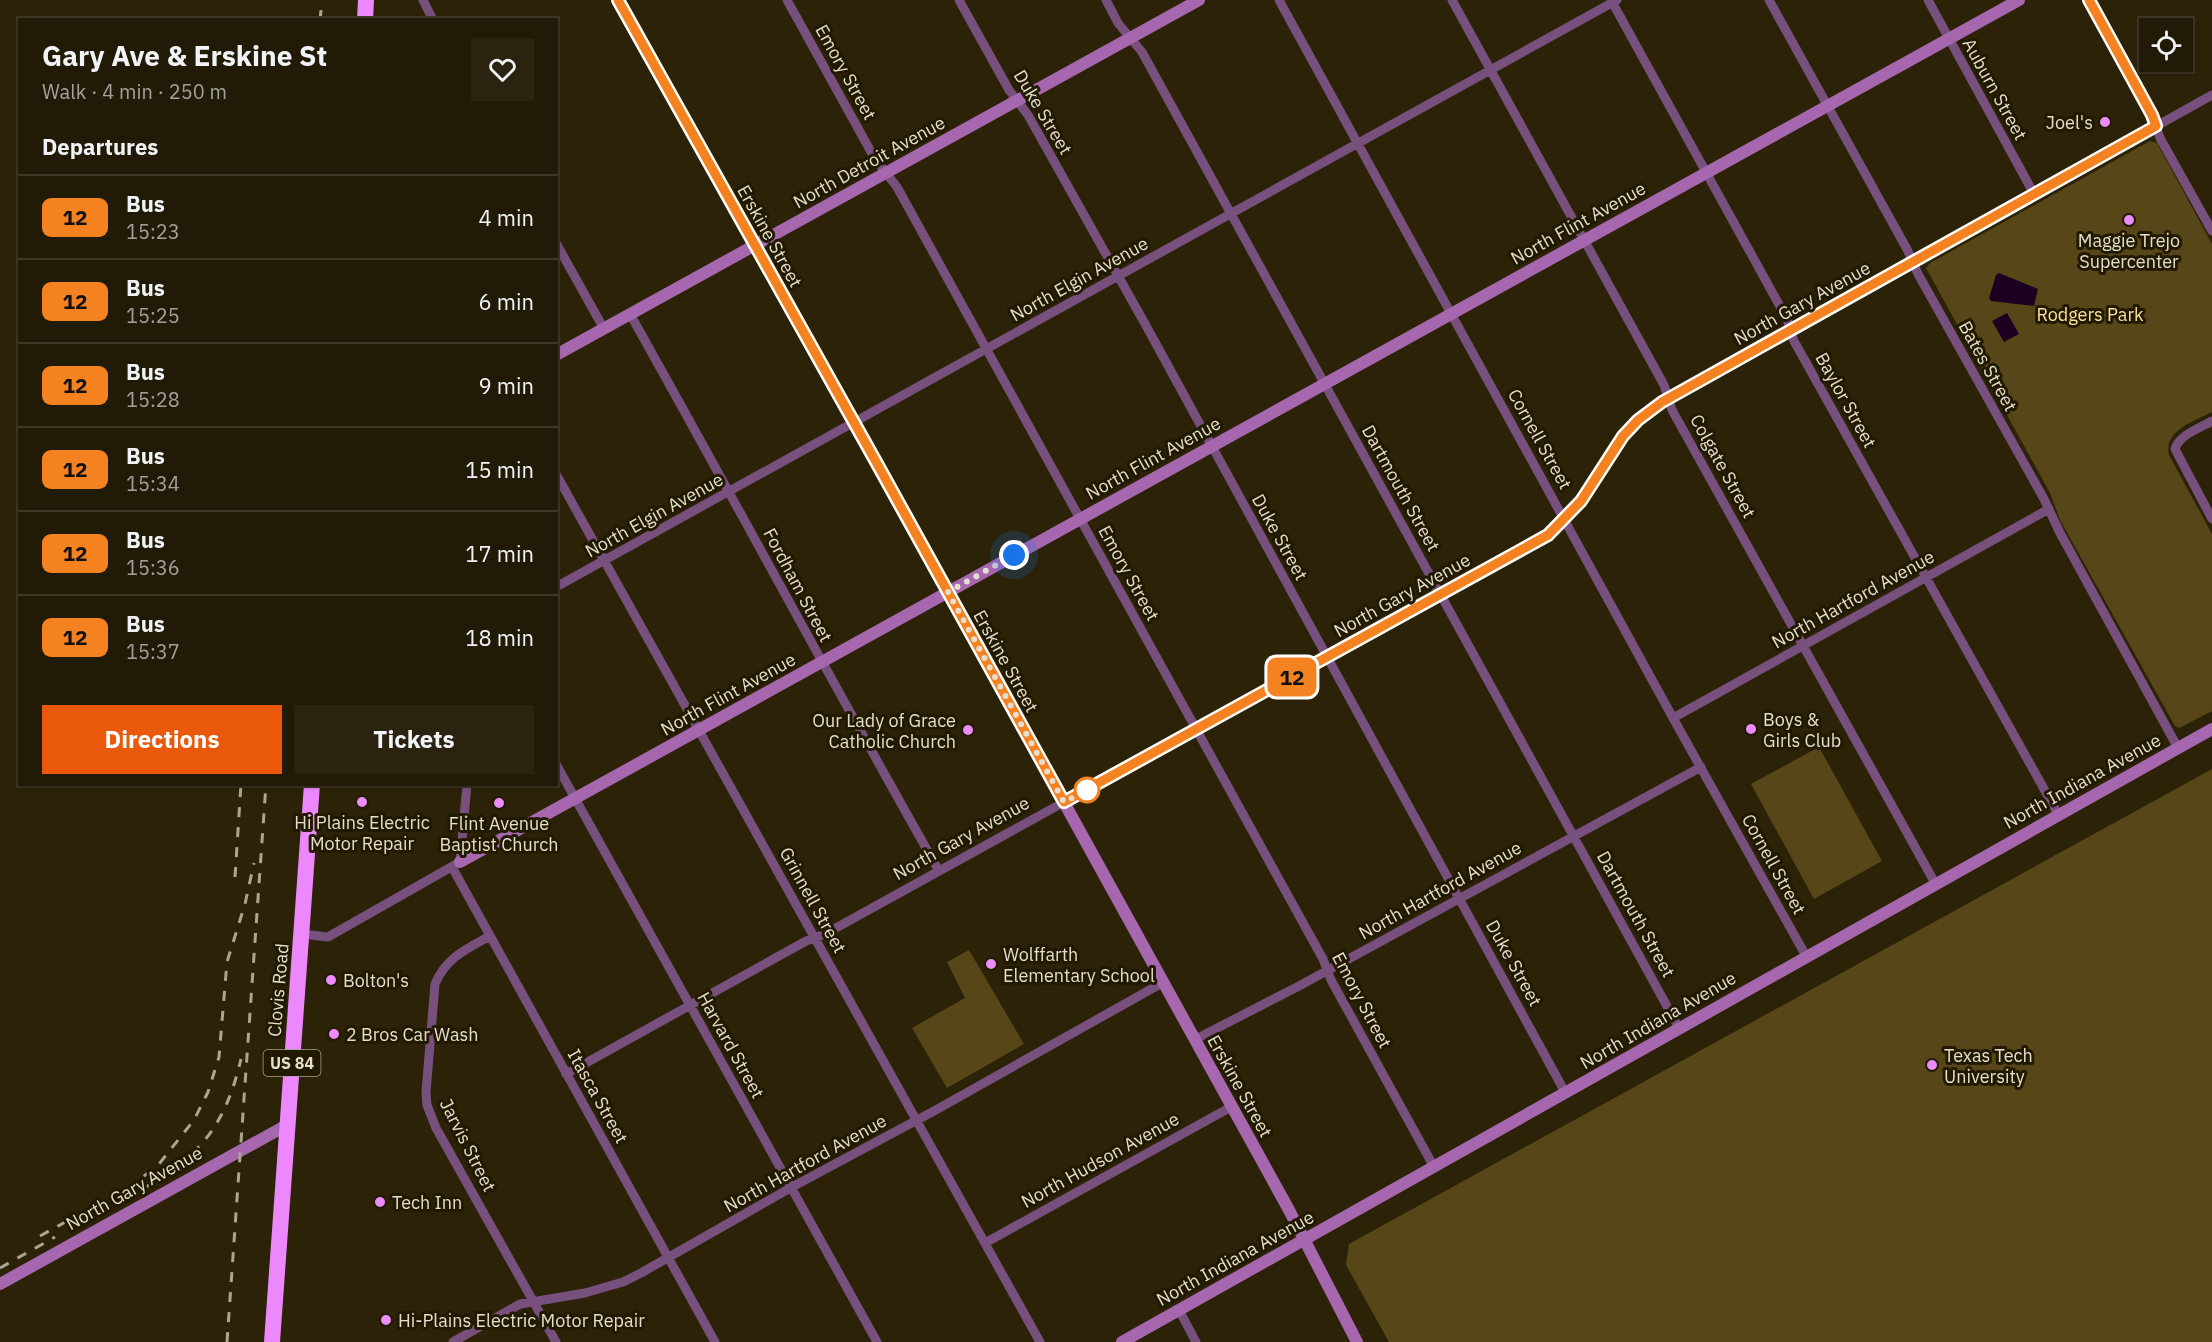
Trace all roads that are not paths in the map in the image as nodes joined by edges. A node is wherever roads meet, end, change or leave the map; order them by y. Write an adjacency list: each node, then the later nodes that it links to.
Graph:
1 (366, 0): 15 (highway)
2 (423, 0): 16 (street)
3 (618, 0): 31 (street, Erskine Street)
4 (787, 0): 26 (street, Emory Street)
5 (959, 0): 21 (street, Duke Street)
6 (1106, 0): 17 (street, Dartmouth Street)
7 (1199, 0): 17 (street, North Detroit Avenue)
8 (1279, 0): 24 (street, Cornell Street)
9 (1452, 0): 19 (street, Colgate Street)
10 (1769, 0): 22 (street, Bates Street)
11 (1928, 0): 18 (street, Auburn Street)
12 (2019, 0): 18 (street, North Flint Avenue)
13 (2089, 0): 23 (street)
14 (1614, 1): 19 (street, North Elgin Avenue); 25 (street, Baylor Street)
15 (364, 18)
16 (432, 18)
17 (1130, 38): 21 (street, North Detroit Avenue); 28 (street, Dartmouth Street)
18 (1949, 38): 22 (street, North Flint Avenue); 27 (street, Auburn Street)
19 (1490, 70): 24 (street, North Elgin Avenue); 30 (street, Colgate Street)
20 (2212, 95): 23 (street, North Gary Avenue)
21 (1017, 101): 26 (street, North Detroit Avenue); 34 (street, Duke Street)
22 (1827, 105): 25 (street, North Flint Avenue); 33 (street, Bates Street)
23 (2156, 126): 27 (street, North Gary Avenue); 29 (street)
24 (1358, 143): 28 (street, North Elgin Avenue); 35 (street, Cornell Street)
25 (1706, 172): 30 (street, North Flint Avenue); 38 (street, Baylor Street)
26 (886, 173): 31 (street, North Detroit Avenue); 39 (street, Emory Street)
27 (2034, 194): 33 (street, North Gary Avenue)
28 (1230, 214): 34 (street, North Elgin Avenue); 41 (street, Dartmouth Street)
29 (2212, 231)
30 (1584, 240): 35 (street, North Flint Avenue); 42 (street, Colgate Street)
31 (755, 245): 36 (street, North Detroit Avenue); 44 (street, Erskine Street)
32 (558, 247): 37 (street)
33 (1912, 261): 38 (street, North Gary Avenue); 48 (street, Bates Street)
34 (1118, 276): 39 (street, North Elgin Avenue); 45 (street, Duke Street)
35 (1453, 313): 41 (street, North Flint Avenue); 50 (street, Cornell Street)
36 (630, 314): 37 (street, North Detroit Avenue); 47 (street, Fordham Street)
37 (604, 329): 40 (street, North Detroit Avenue)
38 (1791, 329): 42 (street, North Gary Avenue); 53 (street, Baylor Street)
39 (987, 349): 44 (street, North Elgin Avenue); 49 (street, Emory Street)
40 (558, 354)
41 (1324, 384): 45 (street, North Flint Avenue); 56 (street, Dartmouth Street)
42 (1668, 398): 50 (street, North Gary Avenue); 57 (street, Colgate Street)
43 (2212, 421): 51 (street)
44 (854, 422): 47 (street, North Elgin Avenue); 55 (street, Erskine Street)
45 (1212, 446): 49 (street, North Flint Avenue); 58 (street, Duke Street)
46 (558, 478): 52 (street, Grinnell Street)
47 (729, 492): 52 (street, North Elgin Avenue); 59 (street, Fordham Street)
48 (2049, 510): 53 (street, North Hartford Avenue); 64 (street, Bates Street)
49 (1080, 518): 55 (street, North Flint Avenue); 62 (street, Emory Street)
50 (1565, 519): 56 (street, North Gary Avenue); 60 (street, Cornell Street)
51 (2212, 519)
52 (605, 561): 54 (street, North Elgin Avenue); 61 (street, Grinnell Street)
53 (1927, 577): 57 (street, North Hartford Avenue); 71 (street, Baylor Street)
54 (558, 586)
55 (948, 592): 59 (street, North Flint Avenue); 70 (street, Erskine Street)
56 (1441, 594): 58 (street, North Gary Avenue); 72 (street, Dartmouth Street)
57 (1804, 645): 60 (street, North Hartford Avenue); 75 (street, Colgate Street)
58 (1327, 657): 62 (street, North Gary Avenue); 76 (street, Duke Street)
59 (821, 663): 61 (street, North Flint Avenue); 74 (street, Fordham Street)
60 (1673, 718): 65 (street, Cornell Street)
61 (699, 729): 69 (street, North Flint Avenue); 79 (street, Grinnell Street)
62 (1197, 729): 70 (street, North Gary Avenue); 81 (street, Emory Street)
63 (2212, 729): 64 (street, North Indiana Avenue)
64 (2178, 748): 71 (street, North Indiana Avenue)
65 (1701, 766): 72 (street, North Hartford Avenue); 80 (street, Cornell Street)
66 (558, 767): 69 (street, Harvard Street)
67 (312, 786): 77 (highway, Clovis Road / US 84)
68 (466, 786): 73 (street)
69 (576, 798): 73 (street, North Flint Avenue); 83 (street, Harvard Street)
70 (1064, 802): 74 (street, North Gary Avenue); 82 (street, Erskine Street)
71 (2058, 814): 75 (street, North Indiana Avenue)
72 (1575, 836): 76 (street, North Hartford Avenue); 84 (street, Dartmouth Street)
73 (456, 864): 77 (street, North Flint Avenue); 78 (street, Itasca Street)
74 (939, 871): 79 (street, North Gary Avenue)
75 (1935, 884): 80 (street, North Indiana Avenue)
76 (1459, 899): 81 (street, North Hartford Avenue); 87 (street, Duke Street)
77 (302, 934): 90 (highway, Clovis Road / US 84)
78 (490, 936): 86 (street, Itasca Street); 97 (street, Jarvis Street)
79 (815, 938): 83 (street, North Gary Avenue); 89 (street, Grinnell Street)
80 (1806, 956): 84 (street, North Indiana Avenue)
81 (1327, 971): 85 (street, North Hartford Avenue); 91 (street, Emory Street)
82 (1162, 983): 85 (street, Erskine Street); 89 (street, North Hartford Avenue)
83 (690, 1004): 86 (street, North Gary Avenue); 92 (street, Harvard Street)
84 (1680, 1028): 87 (street, North Indiana Avenue)
85 (1194, 1040): 88 (street, Erskine Street)
86 (566, 1074): 95 (street, Itasca Street)
87 (1566, 1094): 91 (street, North Indiana Avenue)
88 (1231, 1107): 93 (street, Erskine Street); 94 (street, North Hudson Avenue)
89 (917, 1120): 92 (street, North Hartford Avenue); 94 (street, Grinnell Street)
90 (287, 1125): 96 (street, North Gary Avenue); 99 (highway, Clovis Road / US 84)
91 (1434, 1167): 93 (street, North Indiana Avenue)
92 (792, 1187): 95 (street, North Hartford Avenue); 103 (street, Harvard Street)
93 (1304, 1240): 98 (street, North Indiana Avenue); 107 (street, Erskine Street)
94 (986, 1243): 104 (street, Grinnell Street)
95 (668, 1258): 97 (street, North Hartford Avenue); 102 (street, Itasca Street)
96 (0, 1284)
97 (533, 1301): 100 (street, North Hartford Avenue); 101 (street, Jarvis Street)
98 (1179, 1310): 105 (street, North Indiana Avenue); 106 (street)
99 (272, 1342)
100 (453, 1342)
101 (556, 1342)
102 (715, 1342)
103 (877, 1342)
104 (1040, 1342)
105 (1122, 1342)
106 (1196, 1342)
107 (1357, 1342)

